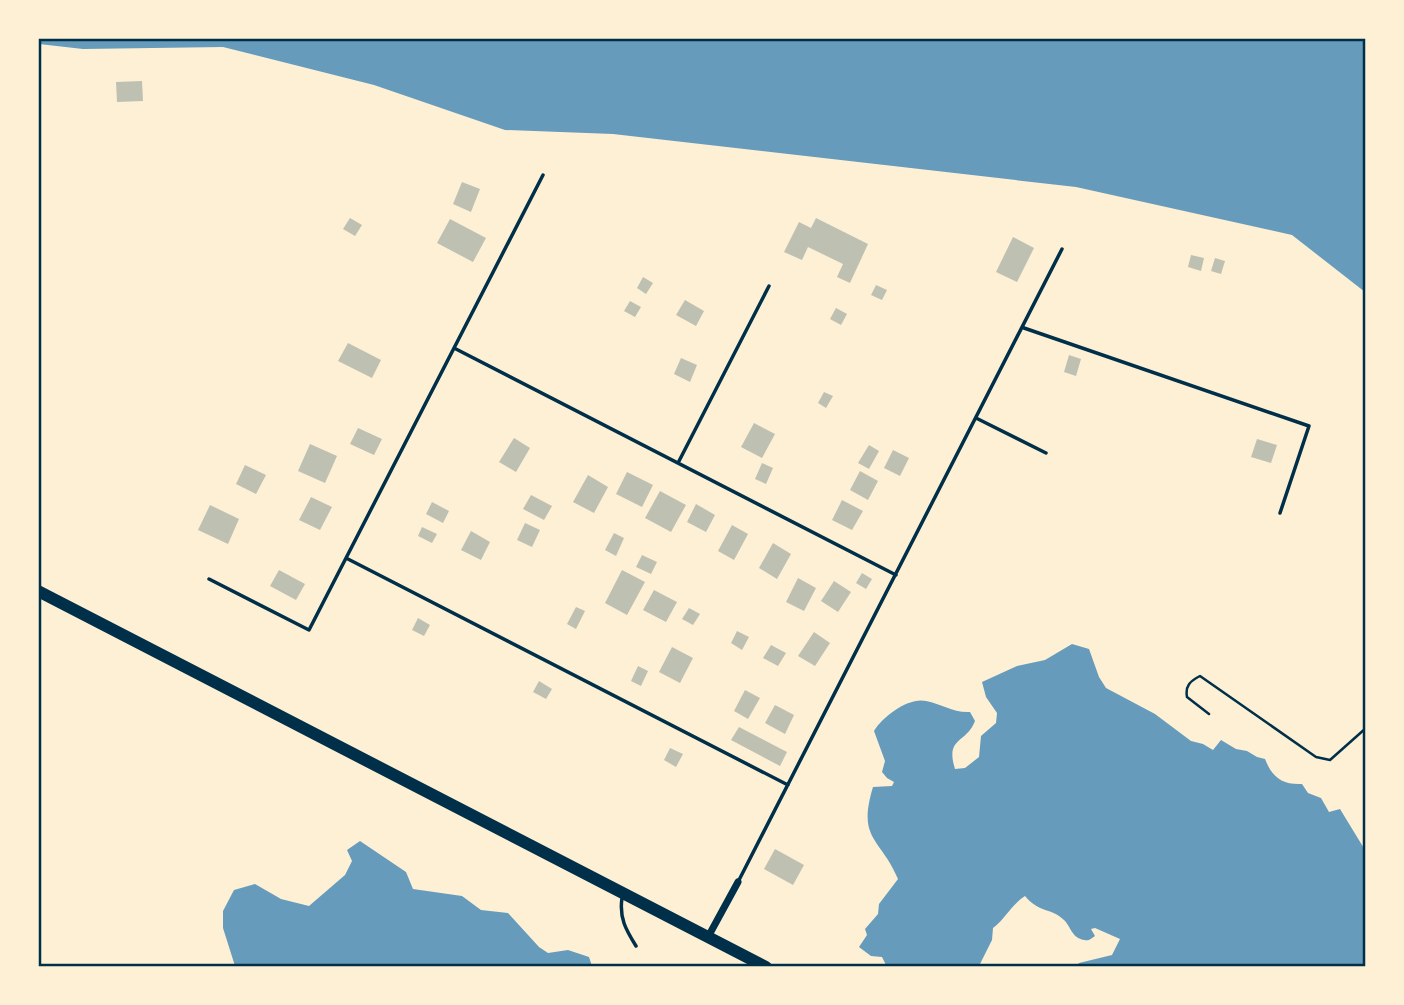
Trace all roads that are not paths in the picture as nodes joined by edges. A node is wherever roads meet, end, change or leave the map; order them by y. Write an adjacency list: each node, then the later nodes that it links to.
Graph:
1 (543, 174): 5 (lane)
2 (1062, 249): 4 (lane)
3 (769, 286): 8 (lane)
4 (1024, 328): 6 (lane); 9 (lane)
5 (454, 348): 8 (lane); 10 (lane)
6 (976, 418): 7 (lane); 11 (lane)
7 (1046, 453)
8 (678, 463): 11 (lane)
9 (1280, 513)
10 (346, 558): 12 (lane); 14 (lane)
11 (896, 575): 14 (lane)
12 (209, 579)
13 (38, 591): 16 (main road)
14 (788, 785): 15 (lane)
15 (738, 882): 17 (street)
16 (623, 893): 17 (main road); 18 (lane)
17 (708, 937): 19 (main road)
18 (636, 946)
19 (766, 967)

